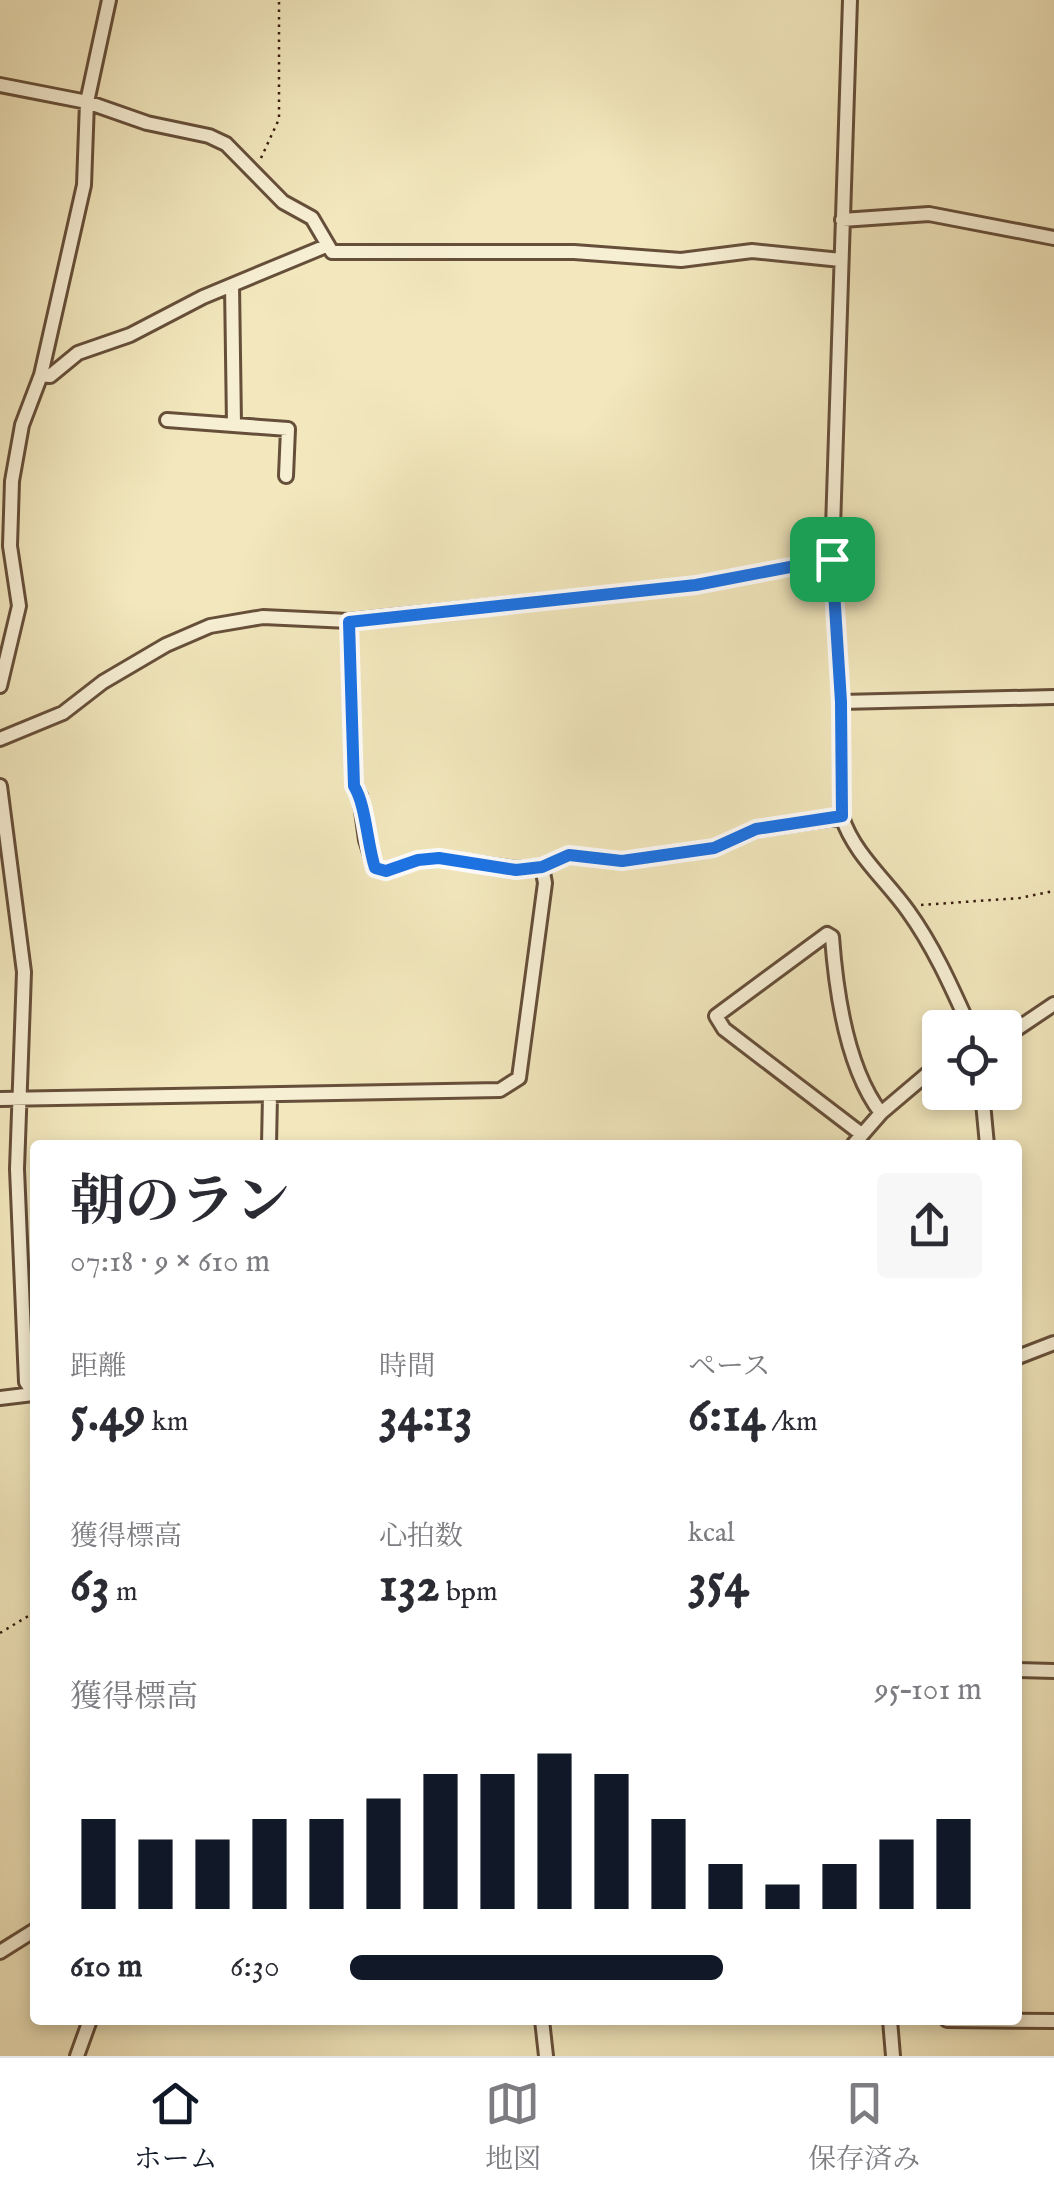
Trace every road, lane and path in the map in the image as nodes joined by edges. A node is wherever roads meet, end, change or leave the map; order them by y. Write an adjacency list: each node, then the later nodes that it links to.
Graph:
1 (110, 0): 5 (street)
2 (280, 0): 6 (path)
3 (850, 0): 7 (street)
4 (0, 84): 5 (street)
5 (87, 102): 6 (street); 12 (street)
6 (254, 173): 9 (street)
7 (842, 220): 8 (street); 10 (street)
8 (1054, 238)
9 (326, 246): 10 (street); 11 (street)
10 (842, 260): 16 (street)
11 (232, 285): 12 (street); 14 (street)
12 (40, 374): 18 (street)
13 (167, 420): 14 (street)
14 (234, 425): 15 (street)
15 (286, 476)
16 (832, 559): 17 (street); 20 (street)
17 (349, 622): 21 (street); 24 (street)
18 (0, 686)
19 (1054, 696): 20 (street)
20 (841, 702): 23 (street)
21 (0, 739)
22 (0, 786): 33 (street)
23 (842, 816): 24 (street); 26 (street)
24 (542, 867): 31 (street)
25 (1054, 891): 26 (path)
26 (905, 907): 28 (street)
27 (1054, 1004): 29 (street)
28 (962, 1010)
29 (1022, 1026)
30 (922, 1078): 35 (street)
31 (270, 1095): 33 (street); 37 (street)
32 (0, 1099): 33 (street)
33 (18, 1100): 41 (street)
34 (984, 1110): 38 (street)
35 (881, 1113): 36 (street); 36 (street)
36 (856, 1139)
37 (269, 1140)
38 (987, 1140)
39 (1054, 1344): 40 (street)
40 (1022, 1356)
41 (30, 1388)
42 (30, 1394): 43 (street)
43 (0, 1398)
44 (30, 1615): 45 (path)
45 (0, 1633)
46 (1022, 1670): 47 (street)
47 (1054, 1671)
48 (30, 1933): 49 (street)
49 (0, 1952)
50 (1022, 2021): 51 (street)
51 (1054, 2021)
52 (88, 2025): 55 (street)
53 (543, 2025): 56 (street)
54 (890, 2025): 57 (street)
55 (78, 2056)
56 (546, 2056)
57 (893, 2056)

